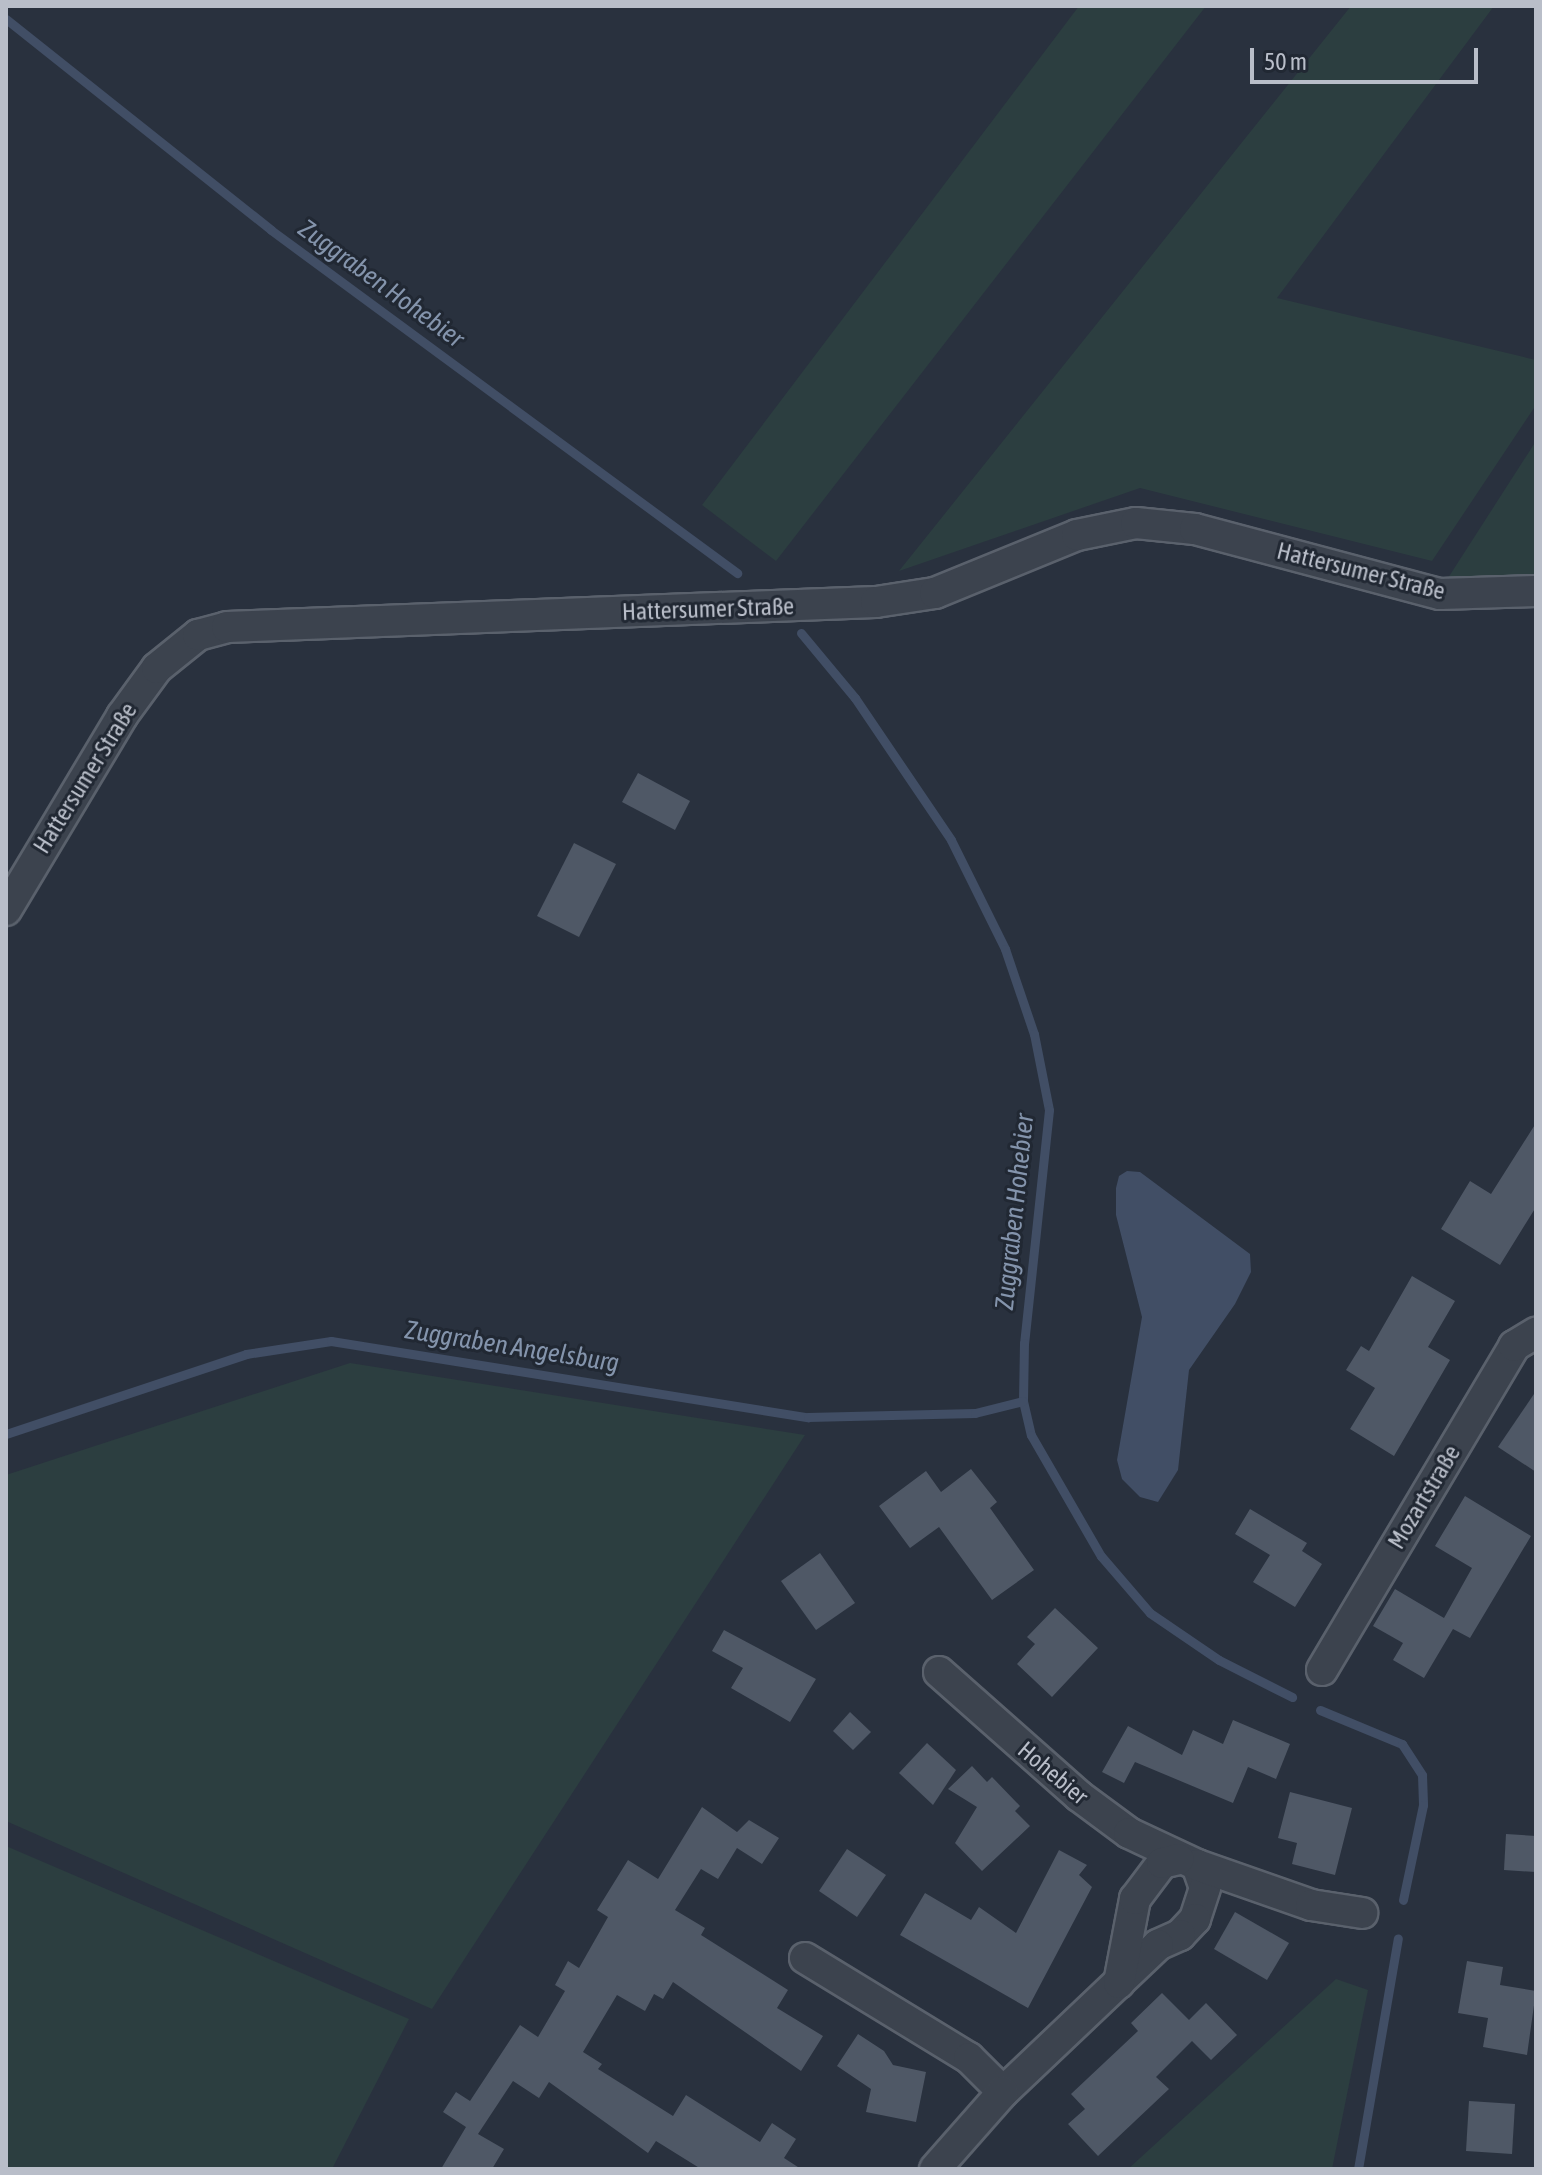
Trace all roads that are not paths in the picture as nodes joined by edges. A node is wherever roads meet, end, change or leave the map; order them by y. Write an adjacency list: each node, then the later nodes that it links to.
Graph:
1 (1536, 591): 2 (street, Hattersumer Straße)
2 (6, 910)
3 (1536, 1333): 4 (street, Mozartstraße)
4 (1322, 1670)
5 (939, 1672): 6 (street, Hohebier)
6 (1188, 1862): 7 (street, Hohebier); 9 (street); 9 (street)
7 (1362, 1913)
8 (805, 1958): 10 (street)
9 (1119, 1983): 10 (street)
10 (1003, 2092): 11 (street)
11 (935, 2169)

